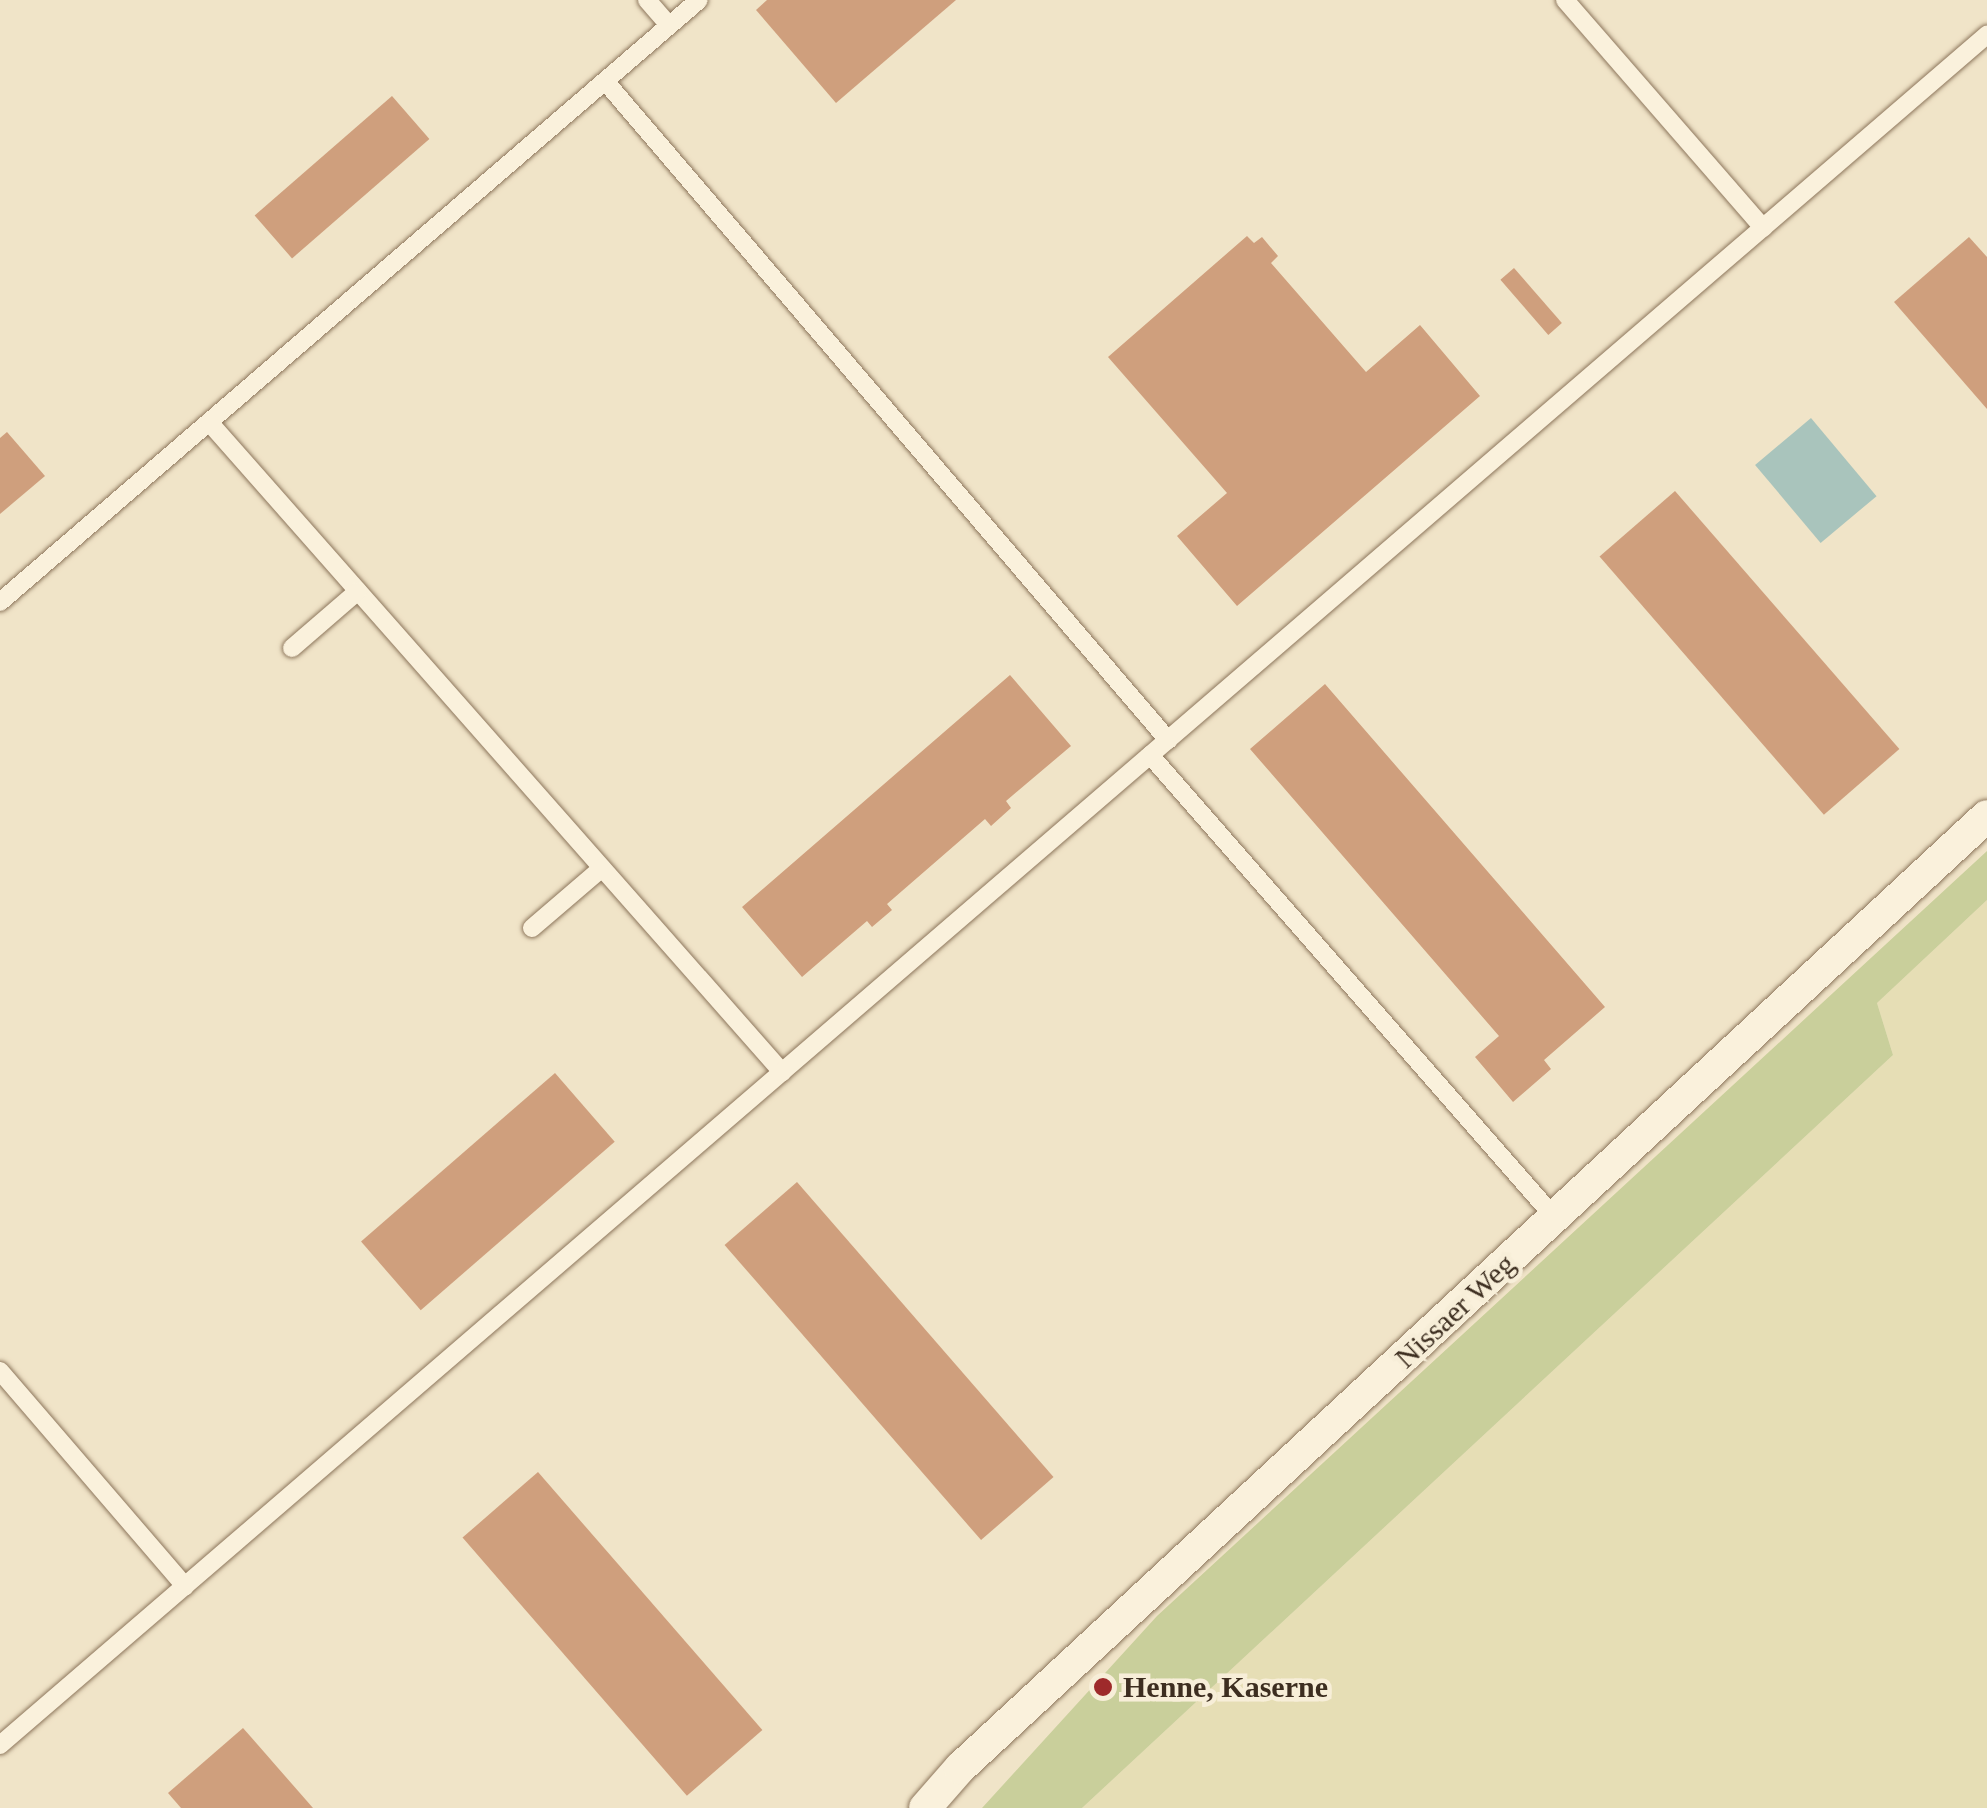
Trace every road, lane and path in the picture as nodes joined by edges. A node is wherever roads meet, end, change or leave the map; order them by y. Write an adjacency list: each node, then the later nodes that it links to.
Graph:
1 (647, 0): 4 (lane)
2 (698, 0): 4 (lane)
3 (1565, 0): 7 (lane)
4 (669, 25): 6 (lane)
5 (1987, 35): 7 (lane)
6 (605, 81): 8 (lane); 12 (lane)
7 (1763, 228): 12 (lane)
8 (209, 422): 9 (lane); 10 (lane)
9 (358, 592): 11 (lane); 15 (lane)
10 (0, 602)
11 (292, 648)
12 (1168, 740): 13 (lane)
13 (1150, 755): 17 (lane); 18 (lane)
14 (1987, 816): 18 (street, Nissaer Weg)
15 (602, 868): 16 (lane); 17 (lane)
16 (532, 928)
17 (782, 1072): 20 (lane)
18 (1555, 1218): 22 (street, Nissaer Weg)
19 (0, 1371): 20 (lane)
20 (185, 1586): 21 (lane)
21 (0, 1745)
22 (925, 1808)

